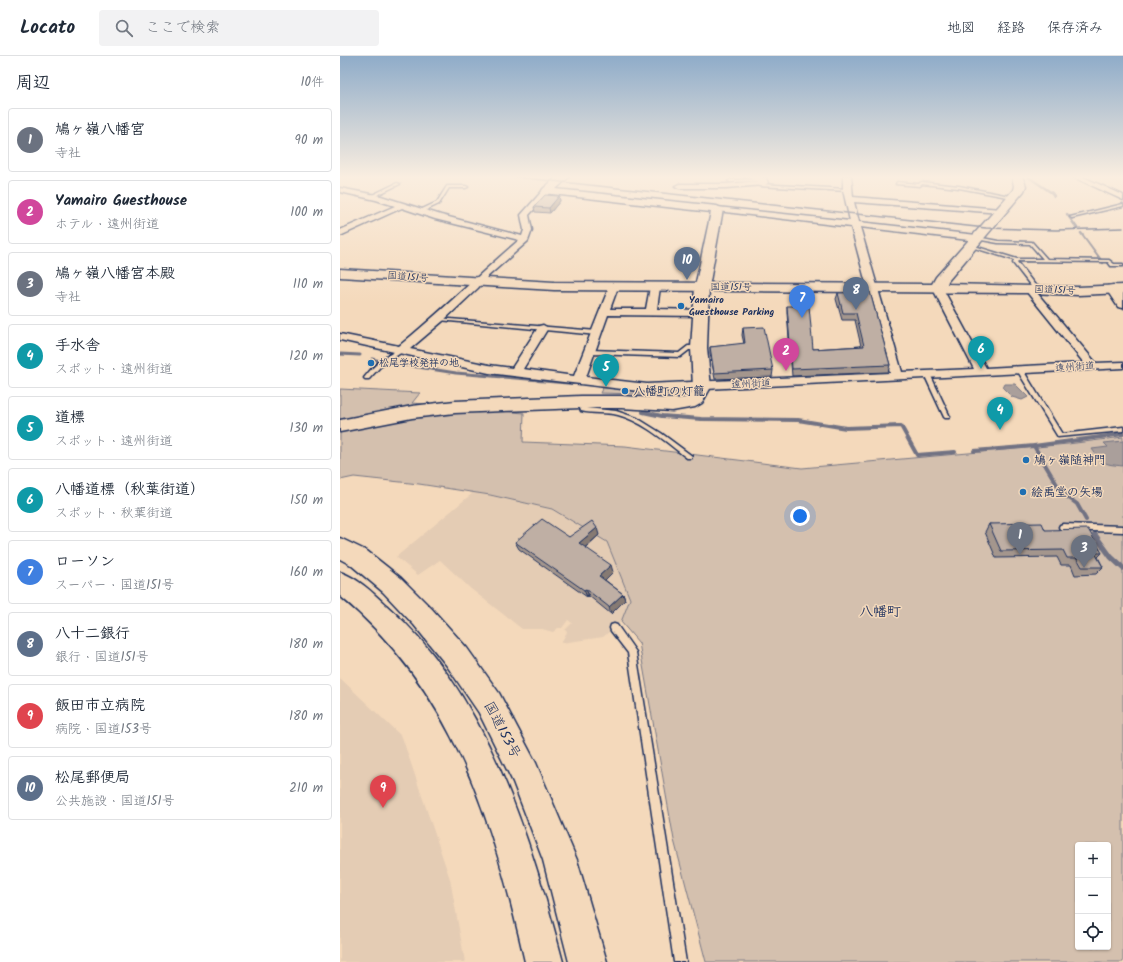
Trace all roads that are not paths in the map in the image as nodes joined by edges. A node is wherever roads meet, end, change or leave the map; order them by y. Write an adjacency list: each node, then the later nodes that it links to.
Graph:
1 (373, 218): 9 (street)
2 (448, 218): 10 (street)
3 (525, 218): 10 (street)
4 (715, 218): 18 (street)
5 (802, 218): 8 (street)
6 (854, 218): 8 (street)
7 (995, 218): 11 (highway)
8 (855, 224): 11 (street); 20 (street)
9 (340, 233)
10 (524, 239): 16 (street)
11 (974, 242): 12 (lane); 13 (lane); 21 (highway)
12 (1045, 259): 13 (lane); 14 (lane)
13 (1016, 260): 22 (lane)
14 (1123, 266)
15 (340, 272): 16 (highway, 国道151号)
16 (480, 281): 19 (highway, 国道151号); 28 (street)
17 (655, 287): 18 (highway, 国道151号); 19 (highway, 国道151号); 26 (street)
18 (702, 287): 20 (highway, 国道151号); 27 (street)
19 (614, 288): 25 (street)
20 (872, 288): 21 (highway, 国道151号); 41 (street)
21 (938, 288): 22 (highway, 国道151号); 39 (street)
22 (1033, 289): 23 (highway, 国道151号); 35 (street)
23 (1118, 289): 24 (street)
24 (1123, 304)
25 (605, 312): 26 (street); 30 (street)
26 (651, 313): 27 (street)
27 (701, 313): 32 (street)
28 (439, 319): 29 (lane); 33 (street)
29 (543, 328): 30 (lane); 38 (street)
30 (597, 333): 34 (street)
31 (340, 337): 33 (street, 遠州街道)
32 (699, 348): 34 (lane); 44 (street)
33 (400, 351): 38 (street, 遠州街道); 42 (lane)
34 (590, 352): 43 (street)
35 (1092, 365): 36 (street, 遠州街道); 37 (street, 遠州街道)
36 (1123, 365)
37 (1020, 370): 39 (street, 遠州街道); 48 (lane)
38 (515, 372): 43 (street, 遠州街道)
39 (982, 372): 40 (street, 遠州街道)
40 (927, 374): 41 (street, 遠州街道); 46 (lane)
41 (897, 375): 44 (street, 遠州街道)
42 (367, 378)
43 (579, 379): 44 (street, 遠州街道)
44 (702, 387): 45 (street)
45 (582, 402): 47 (street); 49 (lane)
46 (947, 417)
47 (340, 426)
48 (1123, 429)
49 (689, 456)
50 (1063, 527): 51 (lane)
51 (1123, 529)
52 (340, 547): 56 (highway, 国道153号)
53 (340, 582): 55 (highway)
54 (614, 628): 57 (lane)
55 (544, 962)
56 (588, 962)
57 (680, 962)

